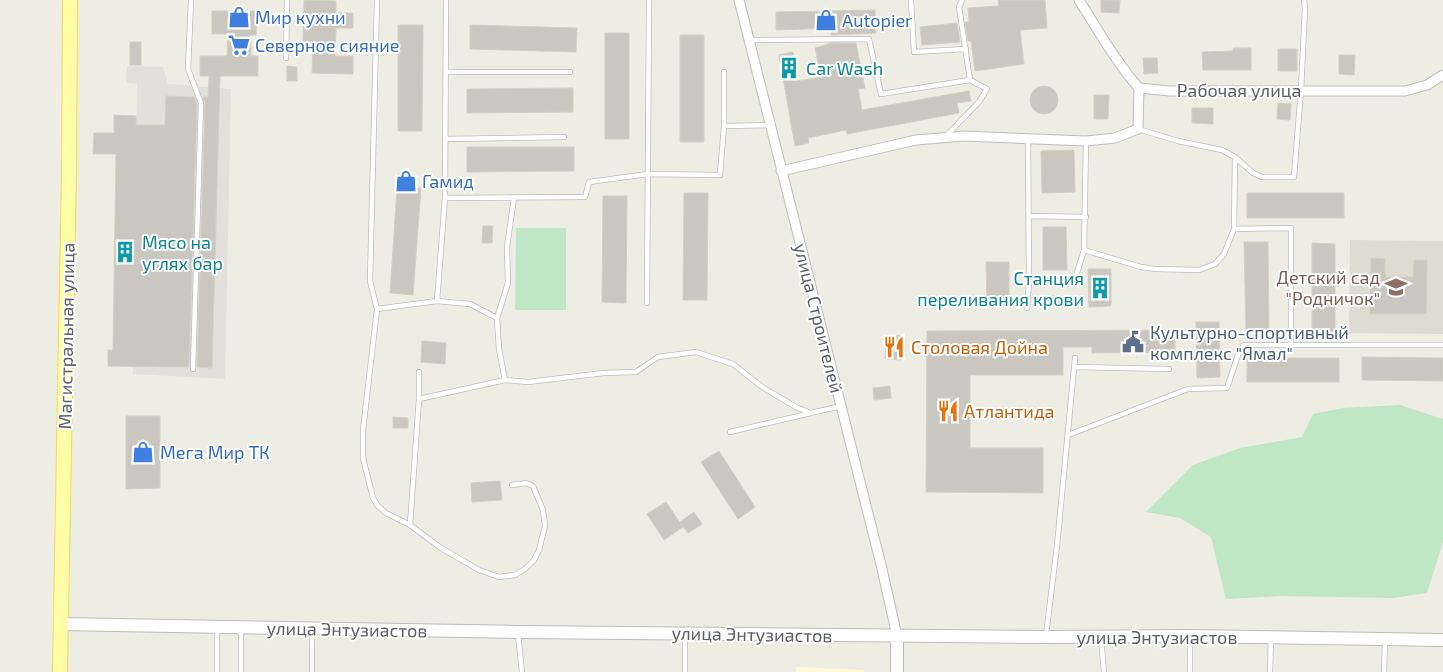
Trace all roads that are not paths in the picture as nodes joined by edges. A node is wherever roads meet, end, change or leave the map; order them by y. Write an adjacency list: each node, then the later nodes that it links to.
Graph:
1 (70, 0): 60 (main road, Магистральная улица)
2 (191, 0): 49 (lane)
3 (287, 0): 14 (lane)
4 (377, 0): 43 (lane)
5 (446, 0): 15 (lane)
6 (649, 0): 32 (lane)
7 (739, 0): 12 (street, улица Строителей)
8 (911, 0): 13 (lane)
9 (962, 0): 13 (lane)
10 (1079, 0): 20 (street)
11 (1304, 0): 21 (lane)
12 (749, 40): 19 (lane); 22 (street, улица Строителей)
13 (966, 49): 19 (lane)
14 (286, 58)
15 (446, 72): 16 (lane); 27 (lane)
16 (570, 72)
17 (724, 72): 23 (lane)
18 (1443, 75): 21 (street, Рабочая улица)
19 (970, 80): 26 (lane)
20 (1139, 88): 21 (street, Рабочая улица); 24 (street)
21 (1301, 90): 30 (lane)
22 (770, 125): 23 (lane); 31 (street, улица Строителей)
23 (724, 126): 32 (lane)
24 (1138, 129): 29 (street); 30 (lane)
25 (564, 137): 27 (lane)
26 (944, 137): 28 (street); 31 (street)
27 (445, 138): 33 (lane)
28 (1028, 138): 29 (street); 35 (lane)
29 (1086, 142): 36 (lane)
30 (1235, 157): 37 (lane)
31 (781, 171): 54 (street, улица Строителей)
32 (648, 174): 34 (lane); 41 (lane)
33 (445, 198): 34 (lane); 40 (lane)
34 (514, 198): 44 (lane)
35 (1029, 216): 36 (lane); 39 (lane)
36 (1086, 217): 38 (lane)
37 (1234, 229): 38 (lane); 45 (lane)
38 (1084, 250): 39 (lane)
39 (1029, 282): 42 (lane)
40 (437, 301): 43 (lane); 44 (lane)
41 (647, 303)
42 (1027, 308)
43 (377, 309): 59 (lane)
44 (497, 318): 52 (lane)
45 (1291, 344): 46 (lane); 57 (lane)
46 (1443, 345)
47 (1075, 358): 48 (lane)
48 (1074, 368): 50 (lane); 57 (lane)
49 (193, 369)
50 (1169, 369)
51 (419, 372): 53 (lane)
52 (505, 380): 53 (lane); 55 (lane)
53 (419, 399): 59 (lane)
54 (841, 406): 55 (lane); 66 (street, улица Строителей)
55 (810, 413): 56 (lane)
56 (730, 432)
57 (1068, 436): 69 (lane)
58 (512, 485): 59 (lane)
59 (410, 525)
60 (60, 624): 61 (street, улица Энтузиастов); 73 (main road, Магистральная улица)
61 (217, 627): 62 (street, улица Энтузиастов); 74 (lane)
62 (241, 628): 63 (street, улица Энтузиастов); 75 (lane)
63 (312, 629): 64 (street, улица Энтузиастов); 76 (lane)
64 (518, 632): 65 (street, улица Энтузиастов); 77 (lane)
65 (685, 634): 66 (street, улица Энтузиастов); 78 (lane)
66 (897, 636): 69 (street, улица Энтузиастов); 79 (street)
67 (1101, 636): 68 (street, улица Энтузиастов); 69 (street, улица Энтузиастов); 80 (lane)
68 (1190, 636): 70 (street, улица Энтузиастов); 81 (lane)
69 (1045, 637)
70 (1271, 638): 71 (street, улица Энтузиастов); 82 (lane)
71 (1385, 639): 72 (street, улица Энтузиастов); 83 (lane)
72 (1443, 640)
73 (60, 672)
74 (217, 672)
75 (241, 672)
76 (312, 672)
77 (522, 672)
78 (685, 672)
79 (897, 672)
80 (1104, 672)
81 (1190, 672)
82 (1270, 672)
83 (1384, 672)

